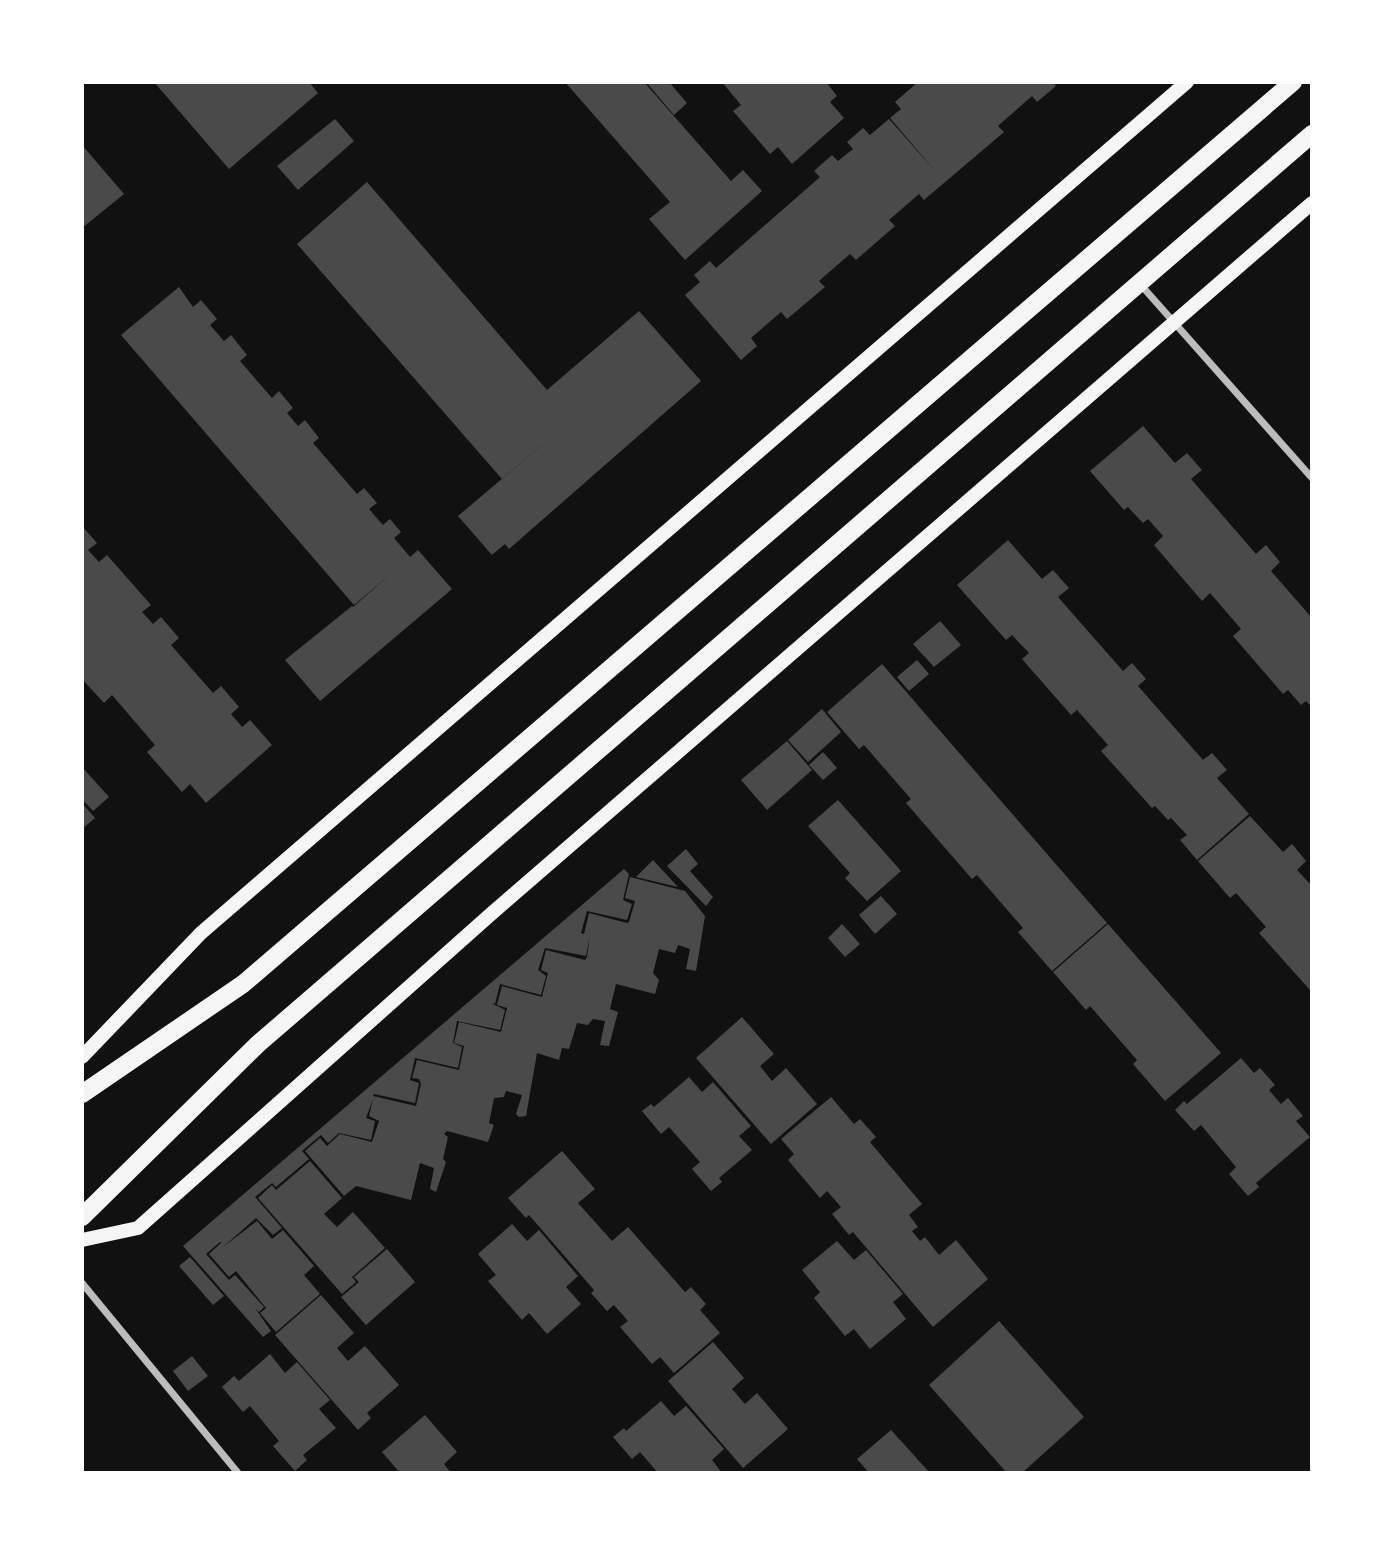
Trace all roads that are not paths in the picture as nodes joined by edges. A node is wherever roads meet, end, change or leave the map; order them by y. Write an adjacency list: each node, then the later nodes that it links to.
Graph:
1 (1187, 82): 8 (main road)
2 (1293, 82): 9 (main road)
3 (1312, 134): 5 (main road)
4 (1312, 203): 6 (main road)
5 (1139, 284): 6 (street); 10 (main road)
6 (1172, 323): 7 (street); 11 (main road)
7 (1312, 478)
8 (82, 1057)
9 (82, 1094)
10 (82, 1217)
11 (82, 1240)
12 (82, 1283): 13 (street)
13 (239, 1473)

